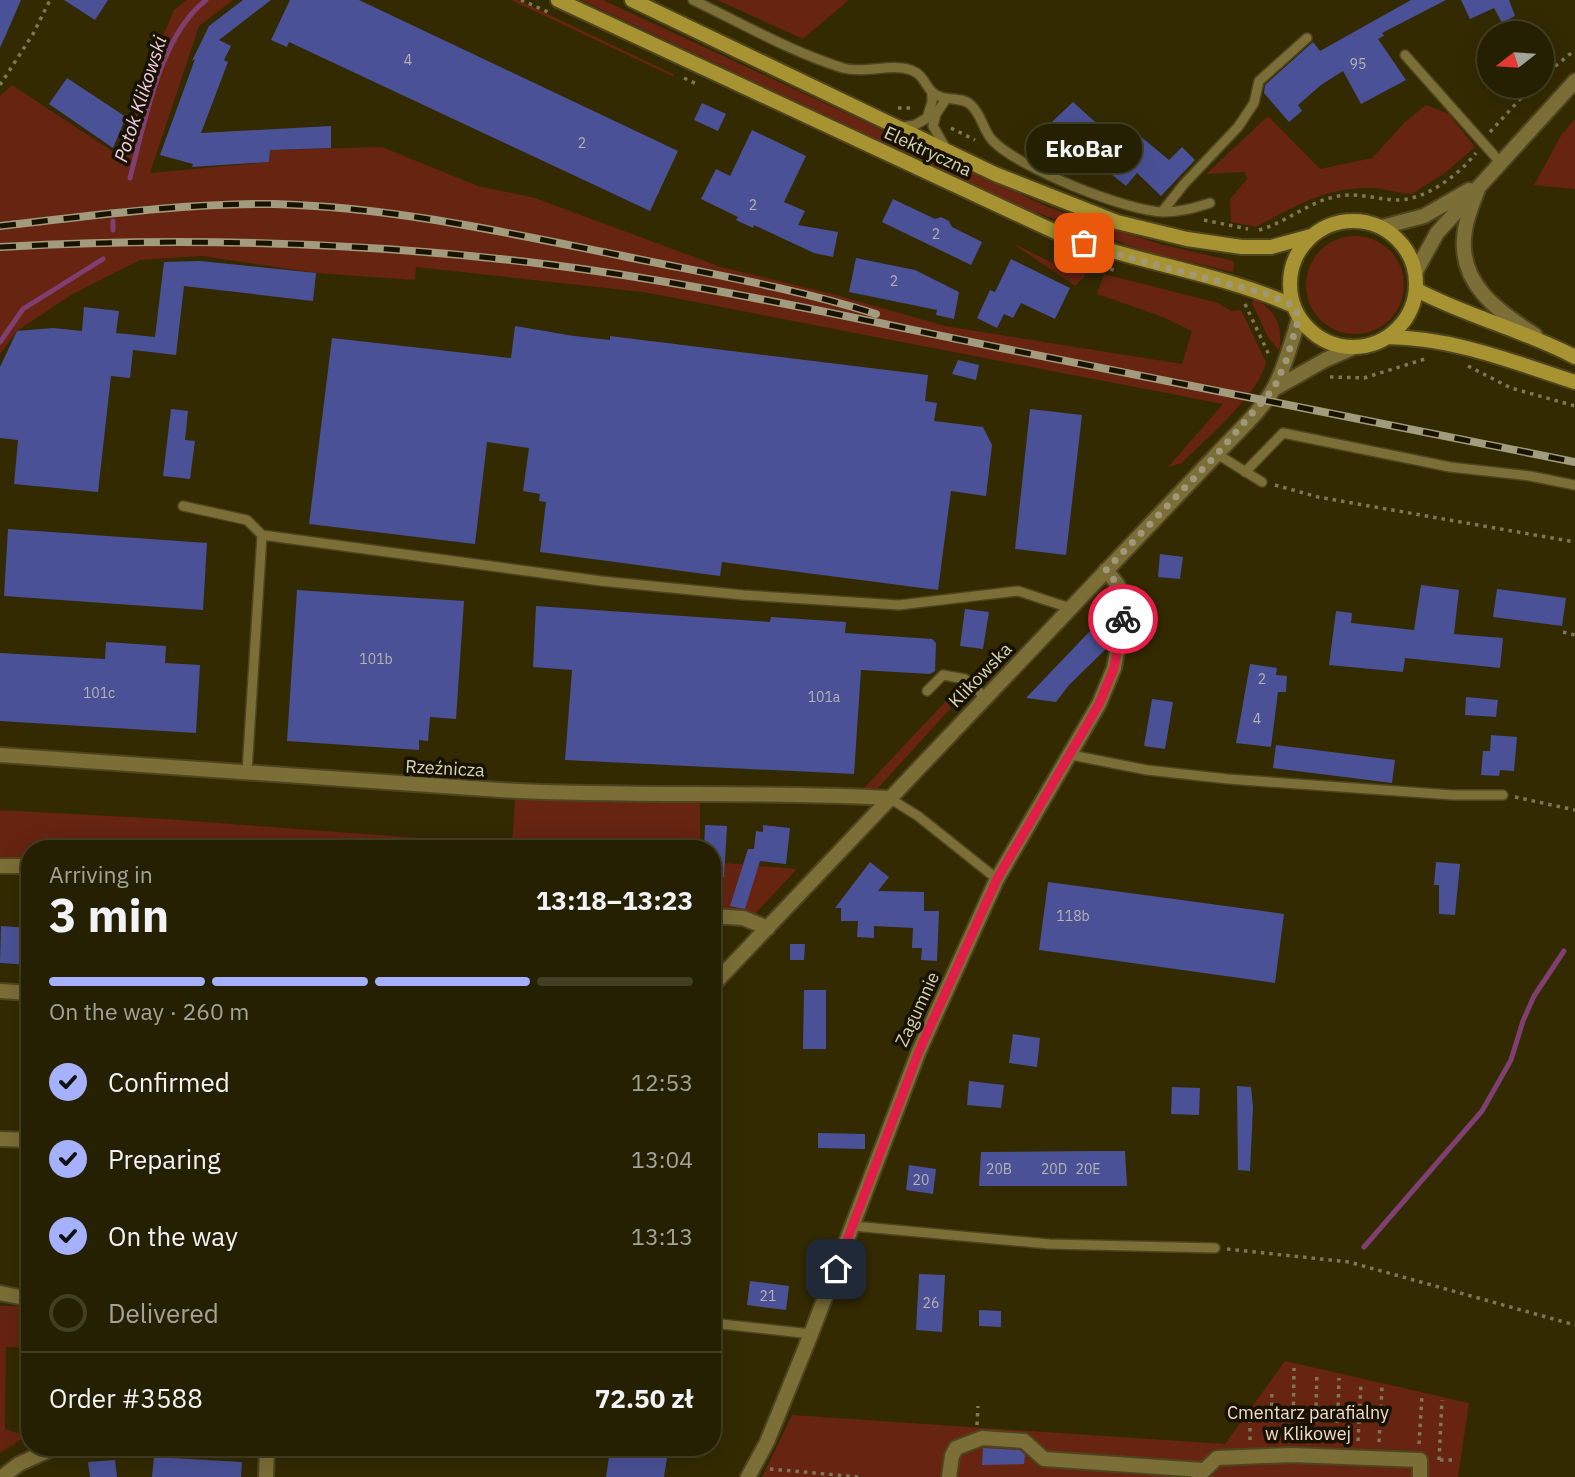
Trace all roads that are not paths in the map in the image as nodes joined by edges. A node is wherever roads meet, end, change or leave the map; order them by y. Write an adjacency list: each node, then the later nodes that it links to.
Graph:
1 (558, 0): 19 (main road, Elektryczna)
2 (632, 0): 9 (main road, Elektryczna)
3 (693, 0): 7 (lane)
4 (1307, 38): 14 (lane)
5 (1405, 55): 11 (lane)
6 (1575, 81): 11 (street)
7 (932, 92): 8 (lane); 9 (lane)
8 (946, 99): 10 (lane); 14 (lane)
9 (901, 127): 10 (main road, Elektryczna)
10 (948, 152): 16 (main road, Elektryczna)
11 (1500, 162): 12 (street)
12 (1479, 184): 15 (street); 17 (street); 21 (street)
13 (1210, 203): 14 (lane)
14 (1162, 212)
15 (1382, 227): 16 (main road); 17 (main road)
16 (1311, 236): 19 (main road)
17 (1416, 271): 18 (main road)
18 (1417, 290): 20 (main road); 21 (main road)
19 (1296, 312): 22 (main road); 25 (street, Klikowska)
20 (1388, 337): 22 (main road); 24 (main road)
21 (1542, 340): 23 (main road)
22 (1352, 348): 25 (street, Klikowska)
23 (1575, 357)
24 (1575, 382)
25 (1274, 388): 26 (street, Klikowska)
26 (1217, 454): 27 (lane); 32 (street, Klikowska)
27 (1245, 472): 28 (lane); 29 (lane)
28 (1262, 482)
29 (1575, 485)
30 (183, 506): 31 (lane)
31 (262, 535): 33 (lane); 38 (lane)
32 (1106, 570): 33 (street, Klikowska); 37 (street, Zagumnie)
33 (1070, 608): 35 (street, Klikowska)
34 (928, 691): 35 (lane)
35 (985, 697): 40 (street, Klikowska)
36 (0, 755): 38 (street, Rzeźnicza)
37 (1070, 755): 39 (lane); 43 (street, Zagumnie)
38 (247, 771): 40 (street, Rzeźnicza)
39 (1503, 795)
40 (889, 798): 43 (lane); 45 (street, Klikowska)
41 (0, 866): 42 (street)
42 (21, 866)
43 (997, 879): 51 (street, Zagumnie)
44 (721, 917): 45 (street)
45 (768, 928): 46 (street, Klikowska)
46 (721, 977)
47 (0, 992): 48 (street)
48 (21, 993)
49 (0, 1139): 50 (street)
50 (21, 1140)
51 (853, 1226): 52 (lane); 56 (street, Zagumnie)
52 (1215, 1248)
53 (0, 1293): 54 (street)
54 (21, 1297)
55 (721, 1324): 56 (lane)
56 (811, 1334): 62 (street, Zagumnie)
57 (36, 1456): 60 (street)
58 (267, 1456): 61 (street)
59 (1199, 1474): 63 (street); 64 (street)
60 (2, 1477)
61 (266, 1477)
62 (748, 1477)
63 (949, 1477)
64 (1420, 1477)

